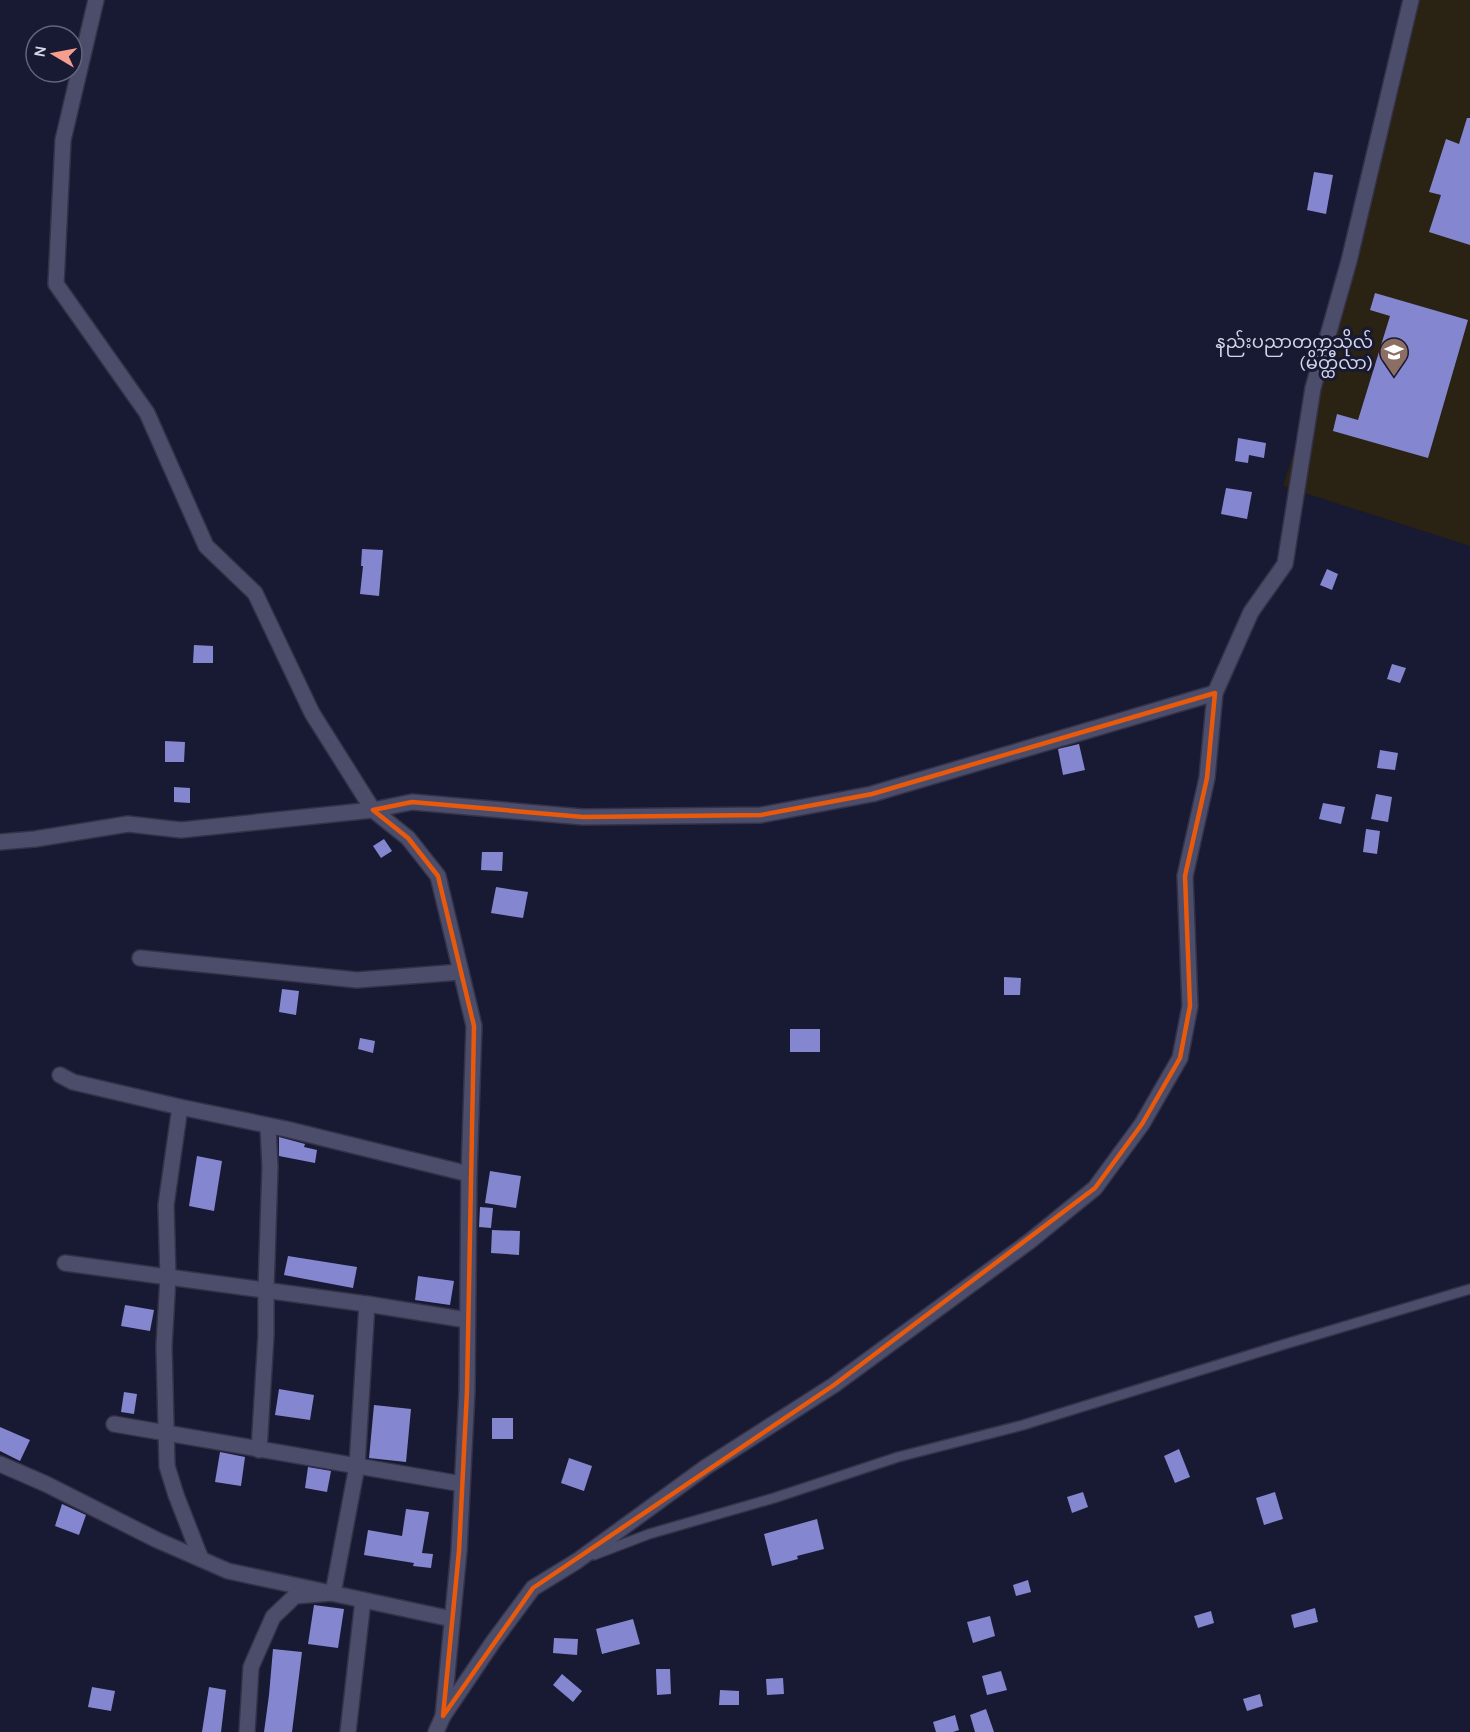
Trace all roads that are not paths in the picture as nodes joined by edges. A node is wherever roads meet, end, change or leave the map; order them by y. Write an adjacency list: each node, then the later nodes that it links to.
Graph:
1 (96, 0): 4 (street)
2 (1411, 0): 3 (street)
3 (1215, 693): 4 (street); 25 (street)
4 (373, 810): 5 (street); 7 (street)
5 (0, 842)
6 (140, 958): 7 (street)
7 (461, 972): 11 (street)
8 (60, 1075): 9 (street)
9 (180, 1107): 10 (street); 13 (street)
10 (268, 1126): 11 (street); 15 (street)
11 (469, 1174): 17 (street)
12 (65, 1263): 13 (street)
13 (168, 1277): 15 (street); 19 (street)
14 (1470, 1289): 25 (lane)
15 (266, 1290): 16 (street); 20 (street)
16 (367, 1304): 17 (street); 22 (street)
17 (467, 1320): 23 (street)
18 (114, 1424): 19 (street)
19 (166, 1433): 20 (street); 24 (street)
20 (259, 1450): 22 (street)
21 (0, 1464): 24 (street)
22 (357, 1466): 23 (street); 26 (street)
23 (462, 1484): 28 (street)
24 (201, 1559): 26 (street)
25 (577, 1561): 29 (street)
26 (333, 1593): 27 (street); 30 (street)
27 (363, 1600): 28 (street); 31 (street)
28 (452, 1619): 29 (street)
29 (442, 1716): 32 (street)
30 (247, 1732)
31 (348, 1732)
32 (436, 1732)

